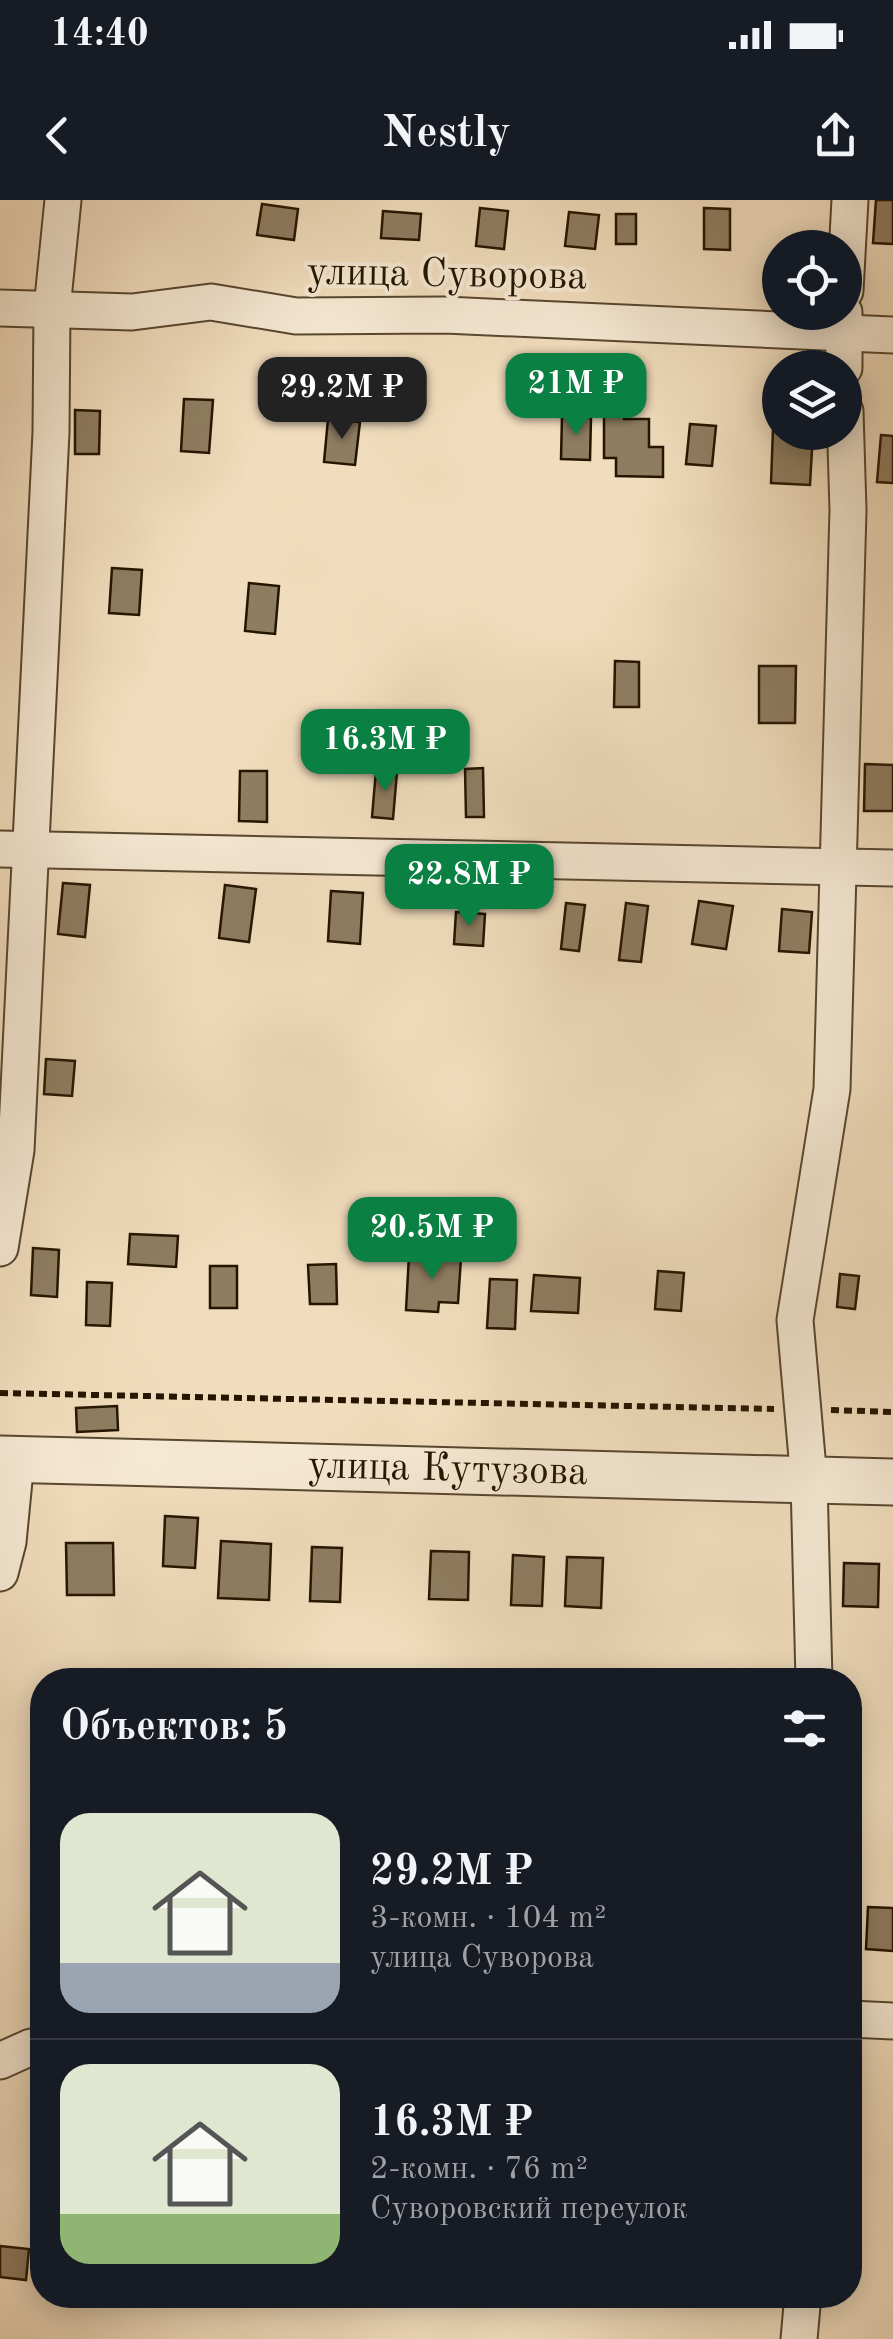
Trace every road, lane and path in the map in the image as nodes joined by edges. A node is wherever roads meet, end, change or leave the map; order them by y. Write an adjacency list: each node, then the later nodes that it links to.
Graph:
1 (63, 200): 5 (street)
2 (850, 200): 3 (street)
3 (848, 230)
4 (0, 308): 5 (street, улица Суворова)
5 (52, 309): 7 (street, улица Суворова); 9 (street)
6 (893, 335): 7 (street, улица Суворова)
7 (843, 338)
8 (846, 450): 10 (street)
9 (15, 849): 10 (street); 12 (street)
10 (838, 867): 11 (street); 14 (street)
11 (893, 868)
12 (0, 1248)
13 (0, 1394): 14 (path)
14 (804, 1410): 15 (path); 17 (street)
15 (893, 1412)
16 (8, 1459): 17 (street, улица Кутузова); 19 (street)
17 (810, 1481): 18 (street, улица Кутузова); 20 (street)
18 (893, 1482)
19 (0, 1572)
20 (814, 1668)
21 (862, 2020): 22 (street)
22 (893, 2021)
23 (30, 2047): 24 (street)
24 (0, 2060)
25 (801, 2308): 26 (street)
26 (800, 2339)

